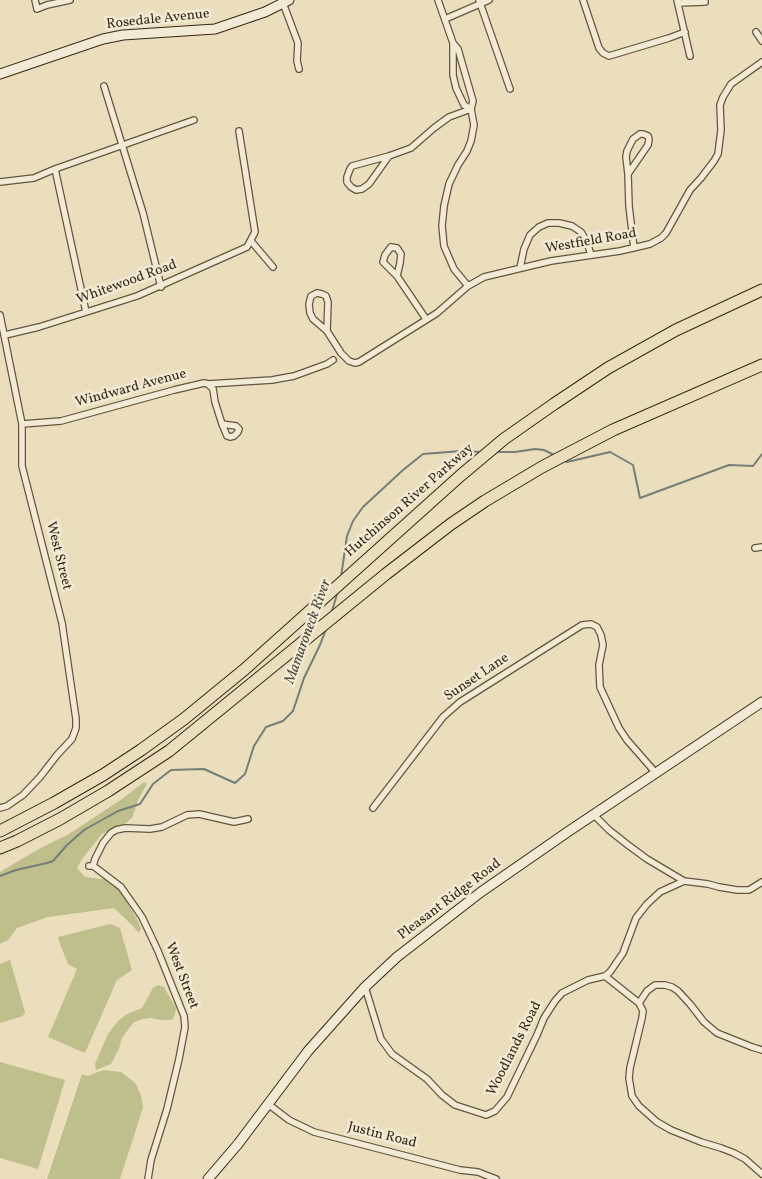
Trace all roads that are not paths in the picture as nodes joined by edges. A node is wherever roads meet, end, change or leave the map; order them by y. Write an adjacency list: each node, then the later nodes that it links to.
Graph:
1 (35, 0): 2 (street)
2 (70, 0)
3 (438, 0): 10 (street)
4 (489, 0): 7 (street)
5 (583, 0): 11 (street)
6 (286, 2): 17 (street); 18 (street, Rosedale Avenue)
7 (480, 2): 10 (street); 20 (street)
8 (678, 2): 9 (street); 11 (street)
9 (705, 2)
10 (445, 20): 14 (street)
11 (685, 32): 15 (street)
12 (756, 32): 13 (street)
13 (762, 41)
14 (452, 43): 21 (street); 21 (street)
15 (690, 56)
16 (762, 62): 30 (street, Westfield Road)
17 (299, 69)
18 (0, 74)
19 (104, 86): 24 (street)
20 (510, 89)
21 (471, 109): 25 (street); 36 (street)
22 (194, 120): 24 (street)
23 (239, 131): 29 (street)
24 (122, 145): 26 (street); 35 (street)
25 (389, 156): 25 (street)
26 (55, 169): 28 (street); 38 (street)
27 (628, 174): 27 (street); 30 (street)
28 (0, 182)
29 (251, 241): 32 (street); 35 (street, Whitewood Road)
30 (634, 248): 31 (street, Westfield Road)
31 (591, 255): 33 (street, Westfield Road); 33 (street)
32 (273, 266)
33 (520, 268): 36 (street, Westfield Road)
34 (397, 276): 34 (street); 40 (street)
35 (161, 286): 38 (street, Whitewood Road)
36 (468, 286): 40 (street, Westfield Road)
37 (762, 290): 56 (highway, Hutchinson River Parkway)
38 (86, 312): 42 (street, Whitewood Road)
39 (0, 315): 42 (street, West Street)
40 (426, 319): 41 (street, Westfield Road)
41 (328, 331): 41 (street)
42 (5, 335): 46 (street, West Street)
43 (333, 360): 45 (street, Windward Avenue)
44 (762, 365): 57 (highway)
45 (208, 384): 46 (street, Windward Avenue); 47 (street)
46 (22, 424): 52 (street, West Street)
47 (222, 424)
48 (762, 547): 49 (street)
49 (755, 548)
50 (762, 702): 51 (street, Pleasant Ridge Road)
51 (655, 772): 53 (street, Sunset Lane); 54 (street, Pleasant Ridge Road)
52 (0, 808)
53 (374, 808)
54 (593, 814): 60 (street); 63 (street, Pleasant Ridge Road)
55 (248, 819): 68 (street, West Street)
56 (0, 831)
57 (17, 841): 58 (highway); 59 (highway)
58 (0, 848)
59 (0, 852)
60 (684, 881): 61 (street); 62 (street)
61 (762, 882)
62 (605, 976): 63 (street, Woodlands Road); 64 (street)
63 (365, 987): 66 (street, Pleasant Ridge Road)
64 (639, 1003): 65 (street); 67 (street)
65 (762, 1050)
66 (268, 1104): 69 (street, Pleasant Ridge Road); 70 (street, Justin Road)
67 (762, 1174)
68 (148, 1179)
69 (208, 1179)
70 (496, 1179)

